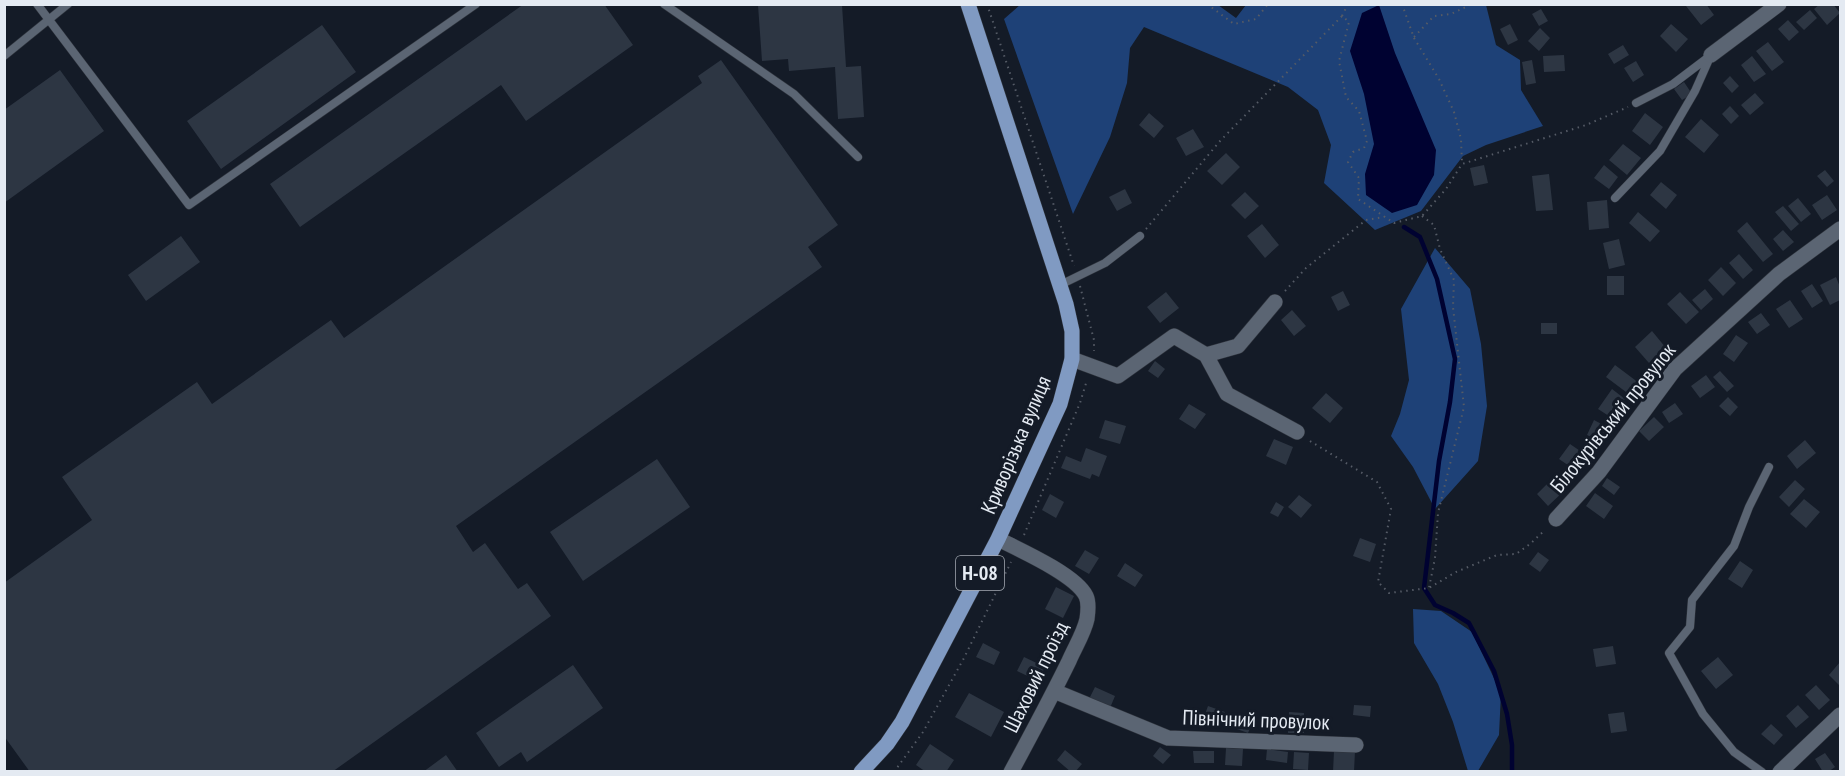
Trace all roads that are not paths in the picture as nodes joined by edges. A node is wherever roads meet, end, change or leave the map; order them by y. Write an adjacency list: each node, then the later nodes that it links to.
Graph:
1 (37, 4): 7 (lane)
2 (68, 4): 7 (lane)
3 (476, 4): 7 (lane)
4 (664, 4): 11 (lane)
5 (968, 4): 15 (main road, Криворізька вулиця / Н-08)
6 (1779, 4): 8 (street)
7 (48, 19): 9 (lane)
8 (1711, 55): 10 (lane); 12 (lane)
9 (4, 56)
10 (1636, 103)
11 (858, 157)
12 (1615, 198)
13 (1840, 230): 21 (street, Білокурівський провулок)
14 (1140, 236): 15 (lane)
15 (1060, 285): 18 (main road, Криворізька вулиця / Н-08)
16 (1275, 302): 17 (street)
17 (1206, 355): 18 (street); 19 (street)
18 (1072, 359): 22 (main road, Криворізька вулиця / Н-08)
19 (1297, 432)
20 (1769, 467): 28 (lane)
21 (1556, 519)
22 (998, 538): 23 (street, Шаховий проїзд); 26 (main road, Криворізька вулиця / Н-08)
23 (1054, 691): 25 (street, Північний провулок); 27 (street, Шаховий проїзд)
24 (1840, 715): 29 (street)
25 (1356, 745)
26 (861, 771)
27 (1011, 771)
28 (1762, 771)
29 (1780, 771)

